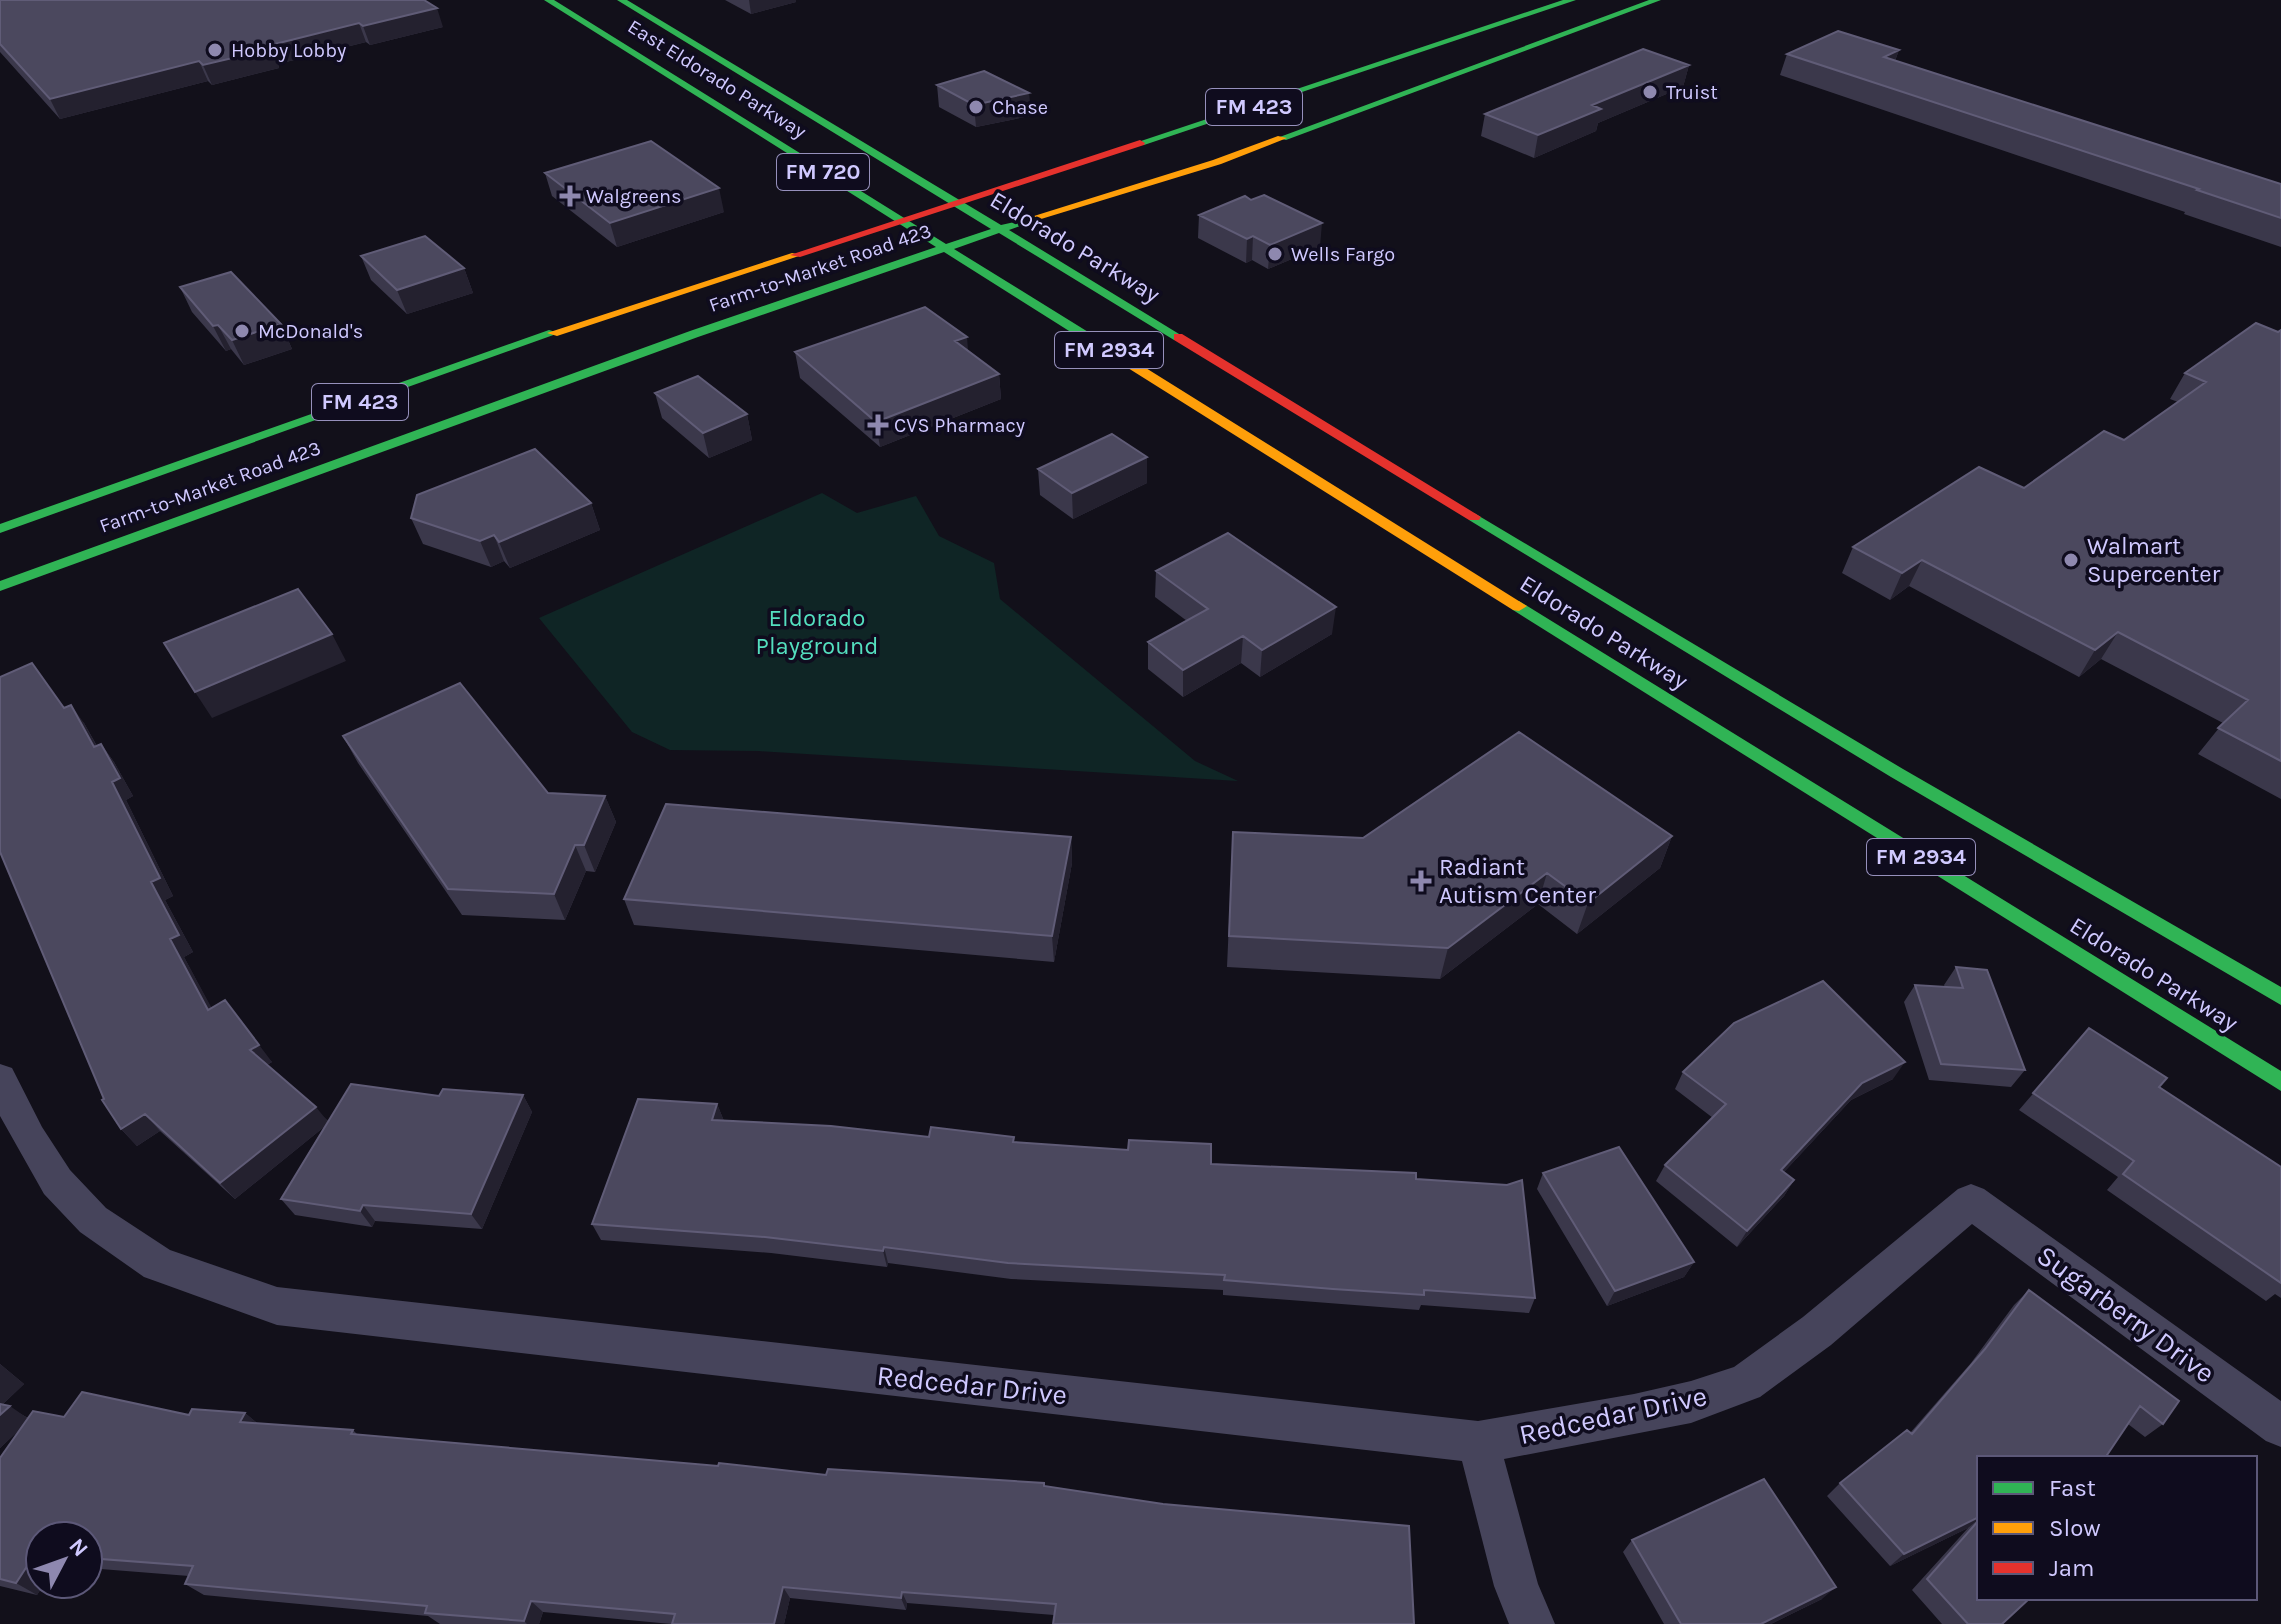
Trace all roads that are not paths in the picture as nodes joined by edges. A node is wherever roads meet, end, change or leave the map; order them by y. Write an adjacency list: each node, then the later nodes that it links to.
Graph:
1 (548, 0): 8 (main road, East Eldorado Parkway / FM 720)
2 (621, 0): 7 (main road, East Eldorado Parkway)
3 (1572, 0): 5 (main road, Farm-to-Market Road 423 / FM 423)
4 (1657, 0): 6 (main road, Farm-to-Market Road 423 / FM 423)
5 (1552, 7): 6 (main road); 9 (main road, Farm-to-Market Road 423 / FM 423)
6 (1596, 23): 11 (main road, Farm-to-Market Road 423 / FM 423)
7 (699, 46): 8 (main road); 9 (main road, East Eldorado Parkway)
8 (644, 60): 10 (main road, East Eldorado Parkway / FM 720)
9 (957, 204): 10 (main road, Farm-to-Market Road 423 / FM 423); 11 (main road, Eldorado Parkway / FM 2934)
10 (903, 222): 12 (main road, Eldorado Parkway / FM 2934); 13 (main road, Farm-to-Market Road 423 / FM 423)
11 (1000, 230): 12 (main road, Farm-to-Market Road 423 / FM 423); 17 (main road, Eldorado Parkway / FM 2934)
12 (946, 248): 14 (main road, Farm-to-Market Road 423 / FM 423); 19 (main road, Eldorado Parkway / FM 2934)
13 (202, 473): 14 (main road); 15 (main road, Farm-to-Market Road 423 / FM 423)
14 (226, 506): 16 (main road, Farm-to-Market Road 423 / FM 423)
15 (0, 529)
16 (0, 586)
17 (2281, 997)
18 (0, 1079): 22 (street, Redcedar Drive)
19 (2281, 1082)
20 (1971, 1201): 21 (street, Sugarberry Drive); 22 (street, Redcedar Drive)
21 (2281, 1426)
22 (1478, 1442): 23 (street)
23 (1532, 1624)

